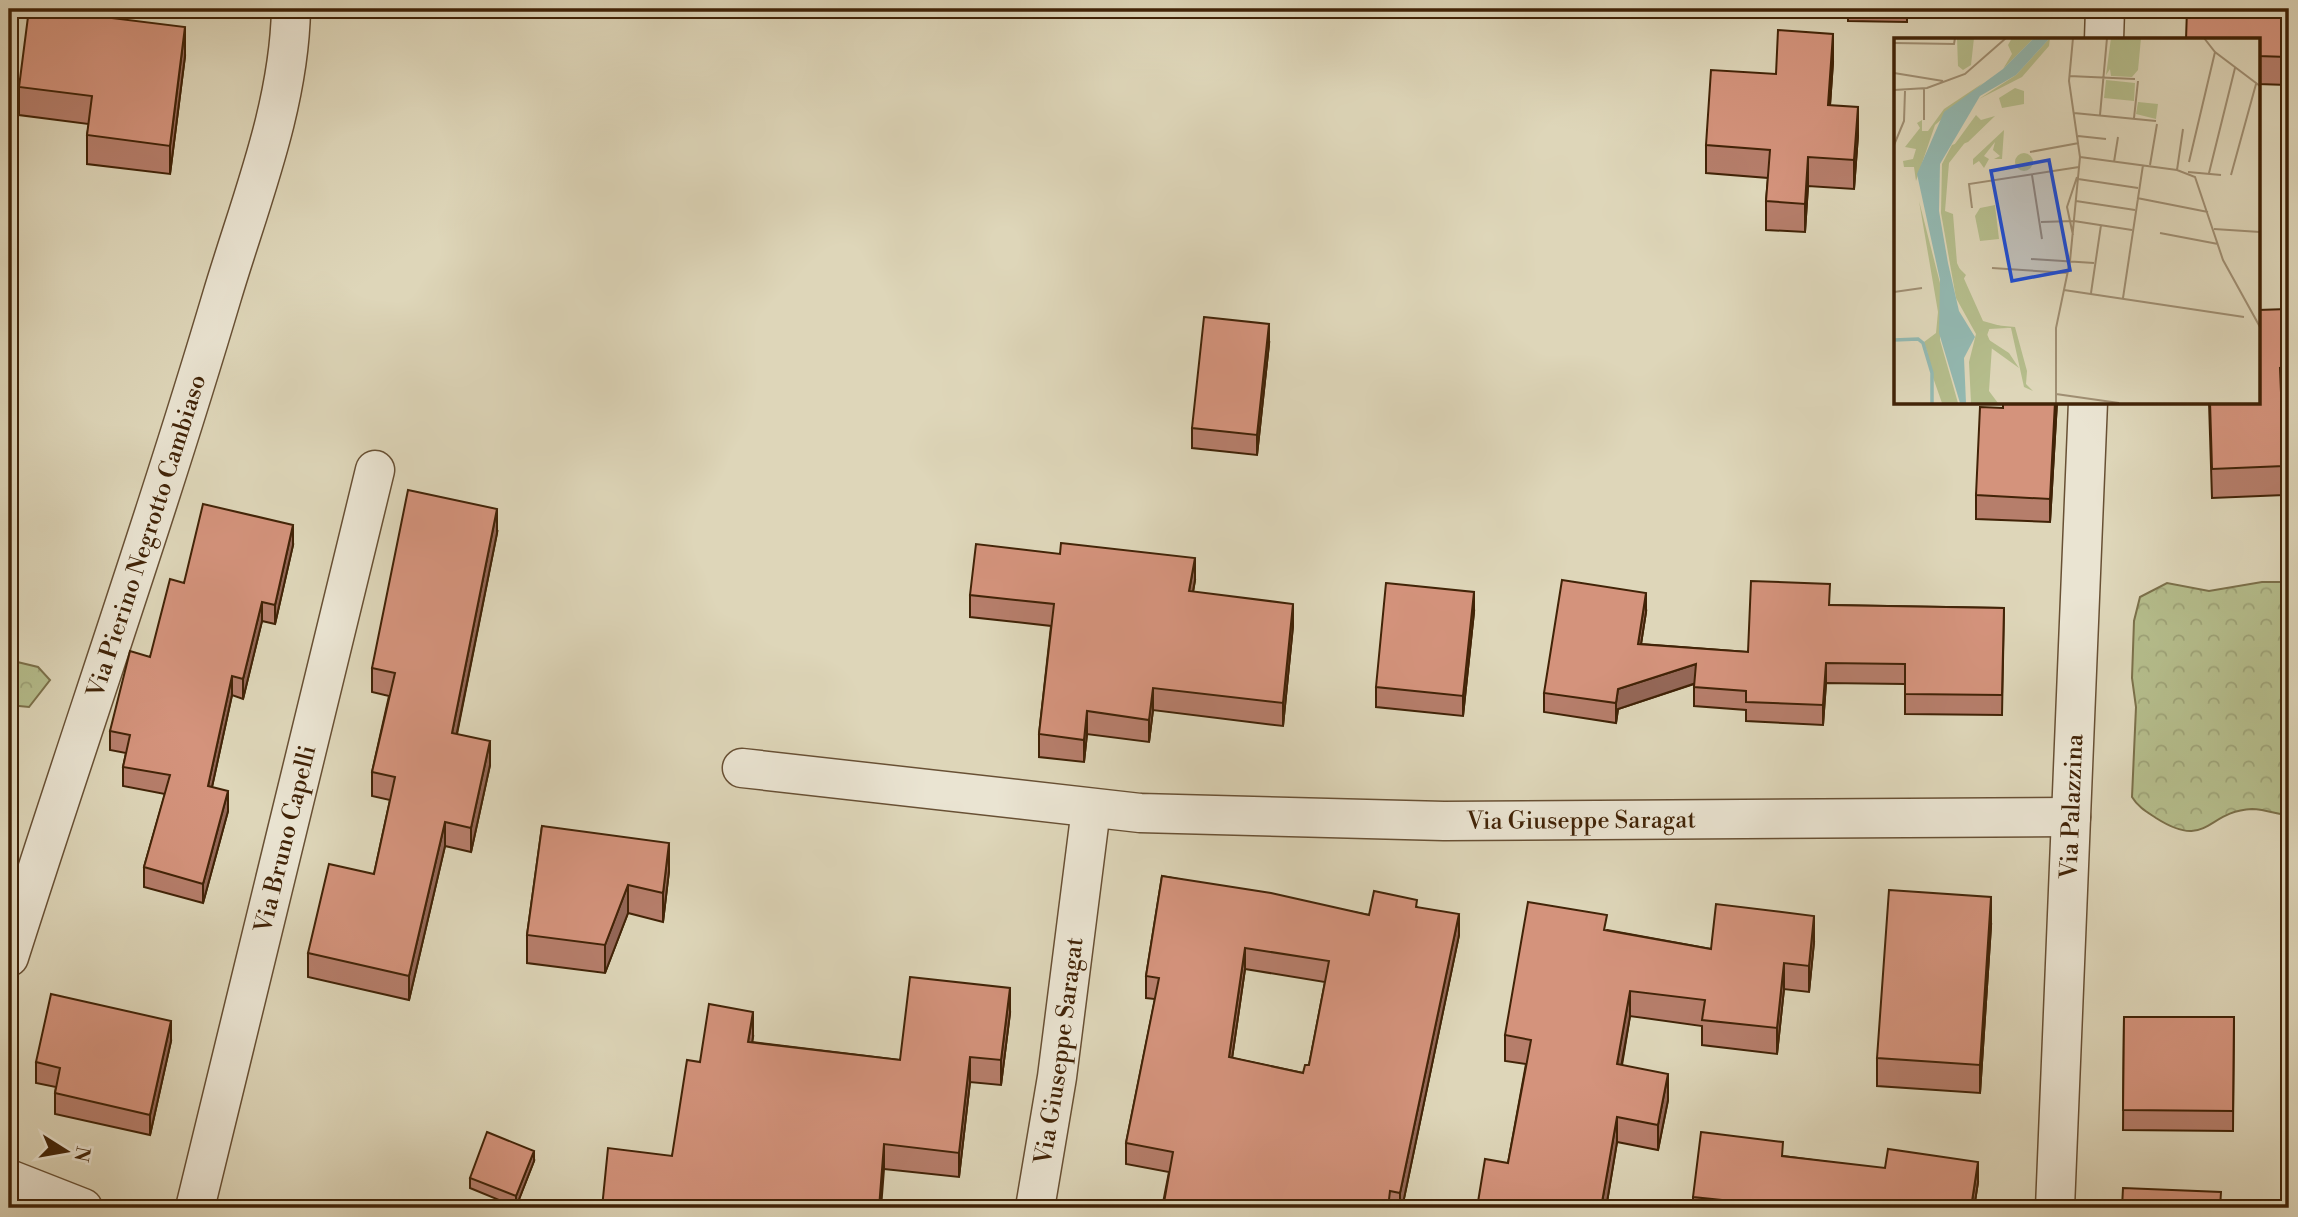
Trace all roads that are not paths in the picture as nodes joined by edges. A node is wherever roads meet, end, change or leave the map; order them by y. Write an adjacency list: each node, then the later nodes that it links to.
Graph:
1 (291, 9): 9 (street, Via Pierino Negrotto Cambiaso)
2 (2105, 9): 3 (street)
3 (2104, 38)
4 (2088, 404): 8 (street, Via Palazzina)
5 (375, 470): 12 (street, Via Bruno Capelli)
6 (742, 768): 7 (street, Via Giuseppe Saragat)
7 (1091, 809): 8 (street, Via Giuseppe Saragat); 13 (street, Via Giuseppe Saragat)
8 (2071, 817): 14 (street, Via Palazzina)
9 (9, 957)
10 (9, 1180): 11 (street)
11 (83, 1208)
12 (195, 1208)
13 (1035, 1208)
14 (2055, 1208)

